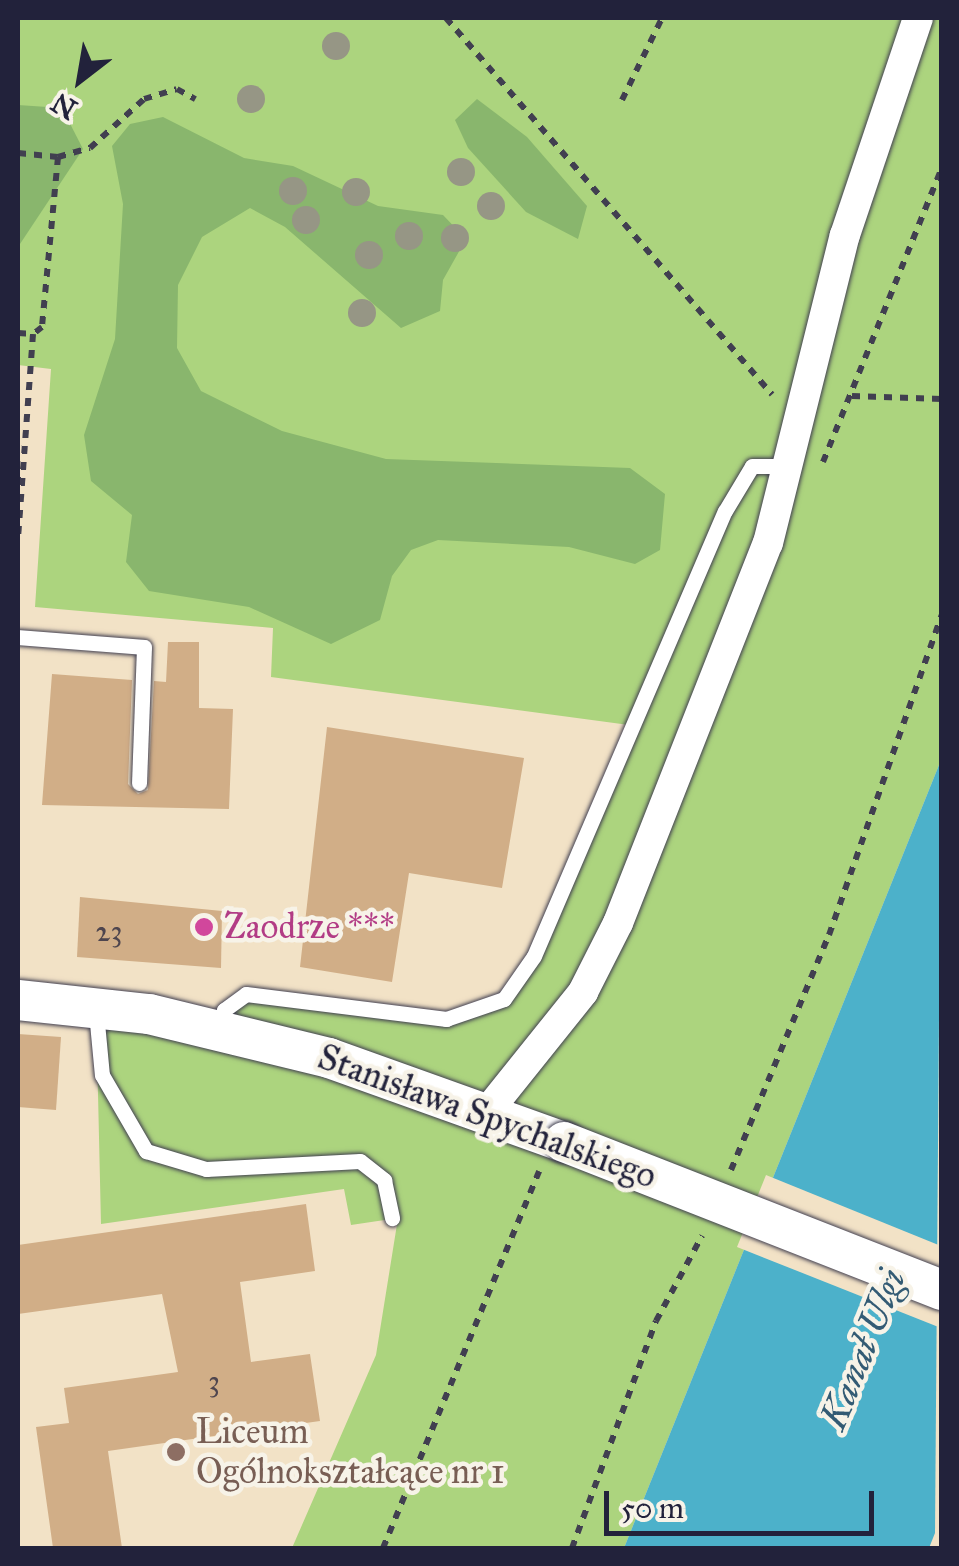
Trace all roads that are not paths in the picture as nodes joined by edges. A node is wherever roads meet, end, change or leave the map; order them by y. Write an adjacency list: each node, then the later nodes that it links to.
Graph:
1 (918, 18): 2 (street)
2 (786, 466): 7 (lane); 8 (street)
3 (18, 637): 4 (lane)
4 (139, 783)
5 (18, 1000): 6 (street, Stanisława Spychalskiego)
6 (96, 1007): 7 (street, Stanisława Spychalskiego); 9 (lane)
7 (218, 1029): 8 (street, Stanisława Spychalskiego)
8 (488, 1112): 10 (street, Stanisława Spychalskiego, bridge)
9 (392, 1218)
10 (942, 1290)

